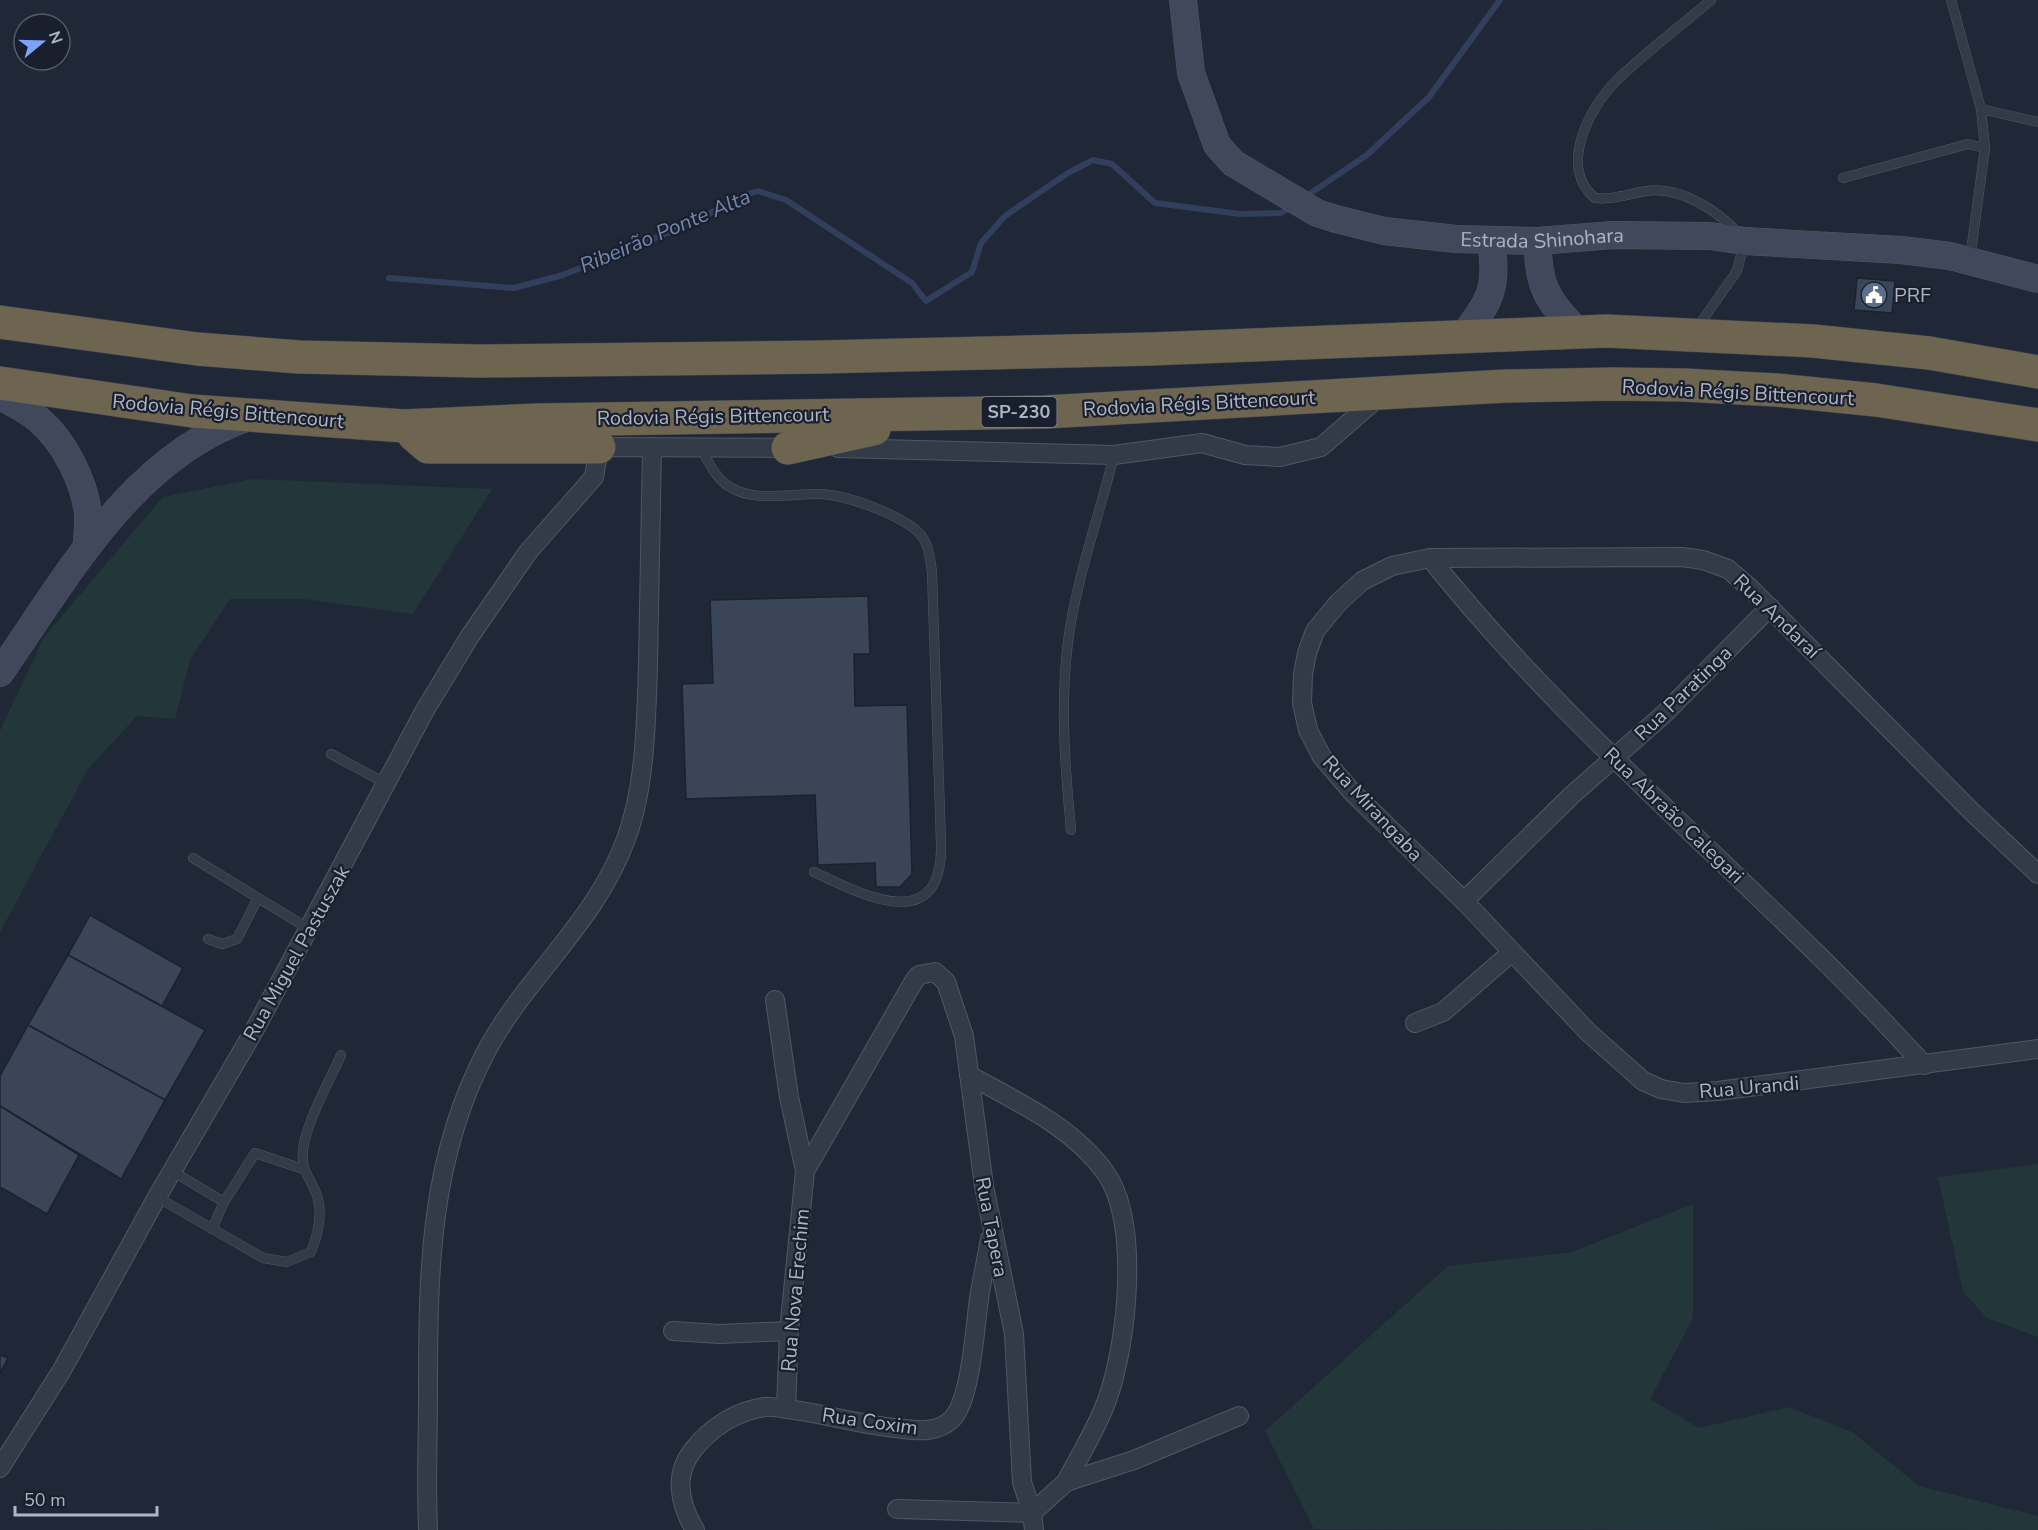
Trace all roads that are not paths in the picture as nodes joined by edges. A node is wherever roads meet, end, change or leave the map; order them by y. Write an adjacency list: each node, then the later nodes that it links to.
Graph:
1 (1183, 0): 8 (street, Estrada Shinohara)
2 (1711, 0): 10 (lane)
3 (1951, 0): 4 (lane)
4 (1981, 109): 5 (lane); 6 (lane)
5 (2038, 122)
6 (1985, 148): 7 (lane); 11 (lane)
7 (1843, 178)
8 (1491, 240): 9 (street, Estrada Shinohara); 15 (street)
9 (1538, 241): 10 (street, Estrada Shinohara); 14 (street)
10 (1745, 241): 11 (street, Estrada Shinohara); 16 (lane)
11 (1969, 261): 12 (street, Estrada Shinohara)
12 (2038, 279)
13 (0, 322): 15 (highway)
14 (1577, 331): 15 (highway); 16 (highway)
15 (1463, 336)
16 (1689, 337): 17 (highway)
17 (2038, 372)
18 (0, 383): 22 (highway, Rodovia Régis Bittencourt / SP-230)
19 (1384, 392): 21 (highway, Rodovia Régis Bittencourt / SP-230); 23 (highway, Rodovia Régis Bittencourt / SP-230); 29 (street)
20 (0, 396): 30 (street)
21 (1045, 412): 24 (highway, Rodovia Régis Bittencourt / SP-230); 28 (highway)
22 (250, 416): 24 (highway, Rodovia Régis Bittencourt / SP-230); 30 (street)
23 (2038, 425)
24 (404, 426): 25 (highway)
25 (599, 447): 26 (street); 36 (street, Rua Miguel Pastuszak)
26 (652, 447): 27 (street); 68 (street)
27 (700, 447): 28 (street); 39 (lane)
28 (788, 447): 29 (street)
29 (1114, 455): 37 (lane)
30 (87, 546): 33 (street)
31 (1430, 558): 32 (street, Rua Andaraí); 35 (street, Rua Abraão Calegari); 42 (street, Rua Mirangaba)
32 (1770, 607): 35 (street, Rua Paratinga); 40 (street, Rua Andaraí)
33 (0, 673)
34 (331, 754): 36 (lane)
35 (1616, 758): 42 (street, Rua Paratinga); 51 (street, Rua Abraão Calegari)
36 (387, 784): 43 (street, Rua Miguel Pastuszak)
37 (1071, 830)
38 (193, 858): 41 (lane)
39 (814, 872)
40 (2038, 874)
41 (258, 898): 43 (lane); 44 (lane)
42 (1464, 901): 45 (street, Rua Mirangaba)
43 (309, 929): 55 (street, Rua Miguel Pastuszak)
44 (208, 939)
45 (1512, 952): 48 (street); 51 (street, Rua Urandi)
46 (905, 995): 52 (street, Rua Tapera); 54 (street, Rua Nova Erechim)
47 (775, 1000): 54 (street, Rua Nova Erechim)
48 (1415, 1023)
49 (2038, 1049): 51 (street, Rua Urandi)
50 (341, 1055): 53 (lane)
51 (1924, 1065)
52 (969, 1075): 59 (street, Rua Tapera); 65 (street)
53 (303, 1169): 57 (lane); 58 (lane)
54 (806, 1171): 61 (street, Rua Nova Erechim)
55 (172, 1172): 56 (street, Rua Miguel Pastuszak); 57 (lane)
56 (157, 1197): 58 (lane); 64 (street, Rua Miguel Pastuszak)
57 (224, 1202): 58 (lane)
58 (212, 1229)
59 (992, 1231): 62 (street, Rua Coxim); 67 (street, Rua Tapera)
60 (673, 1331): 61 (street)
61 (789, 1331): 62 (street, Rua Nova Erechim)
62 (786, 1409): 69 (street, Rua Coxim)
63 (1239, 1416): 65 (street)
64 (0, 1468)
65 (1066, 1482): 67 (street)
66 (897, 1509): 67 (street)
67 (1033, 1521)
68 (428, 1530)
69 (695, 1530)

